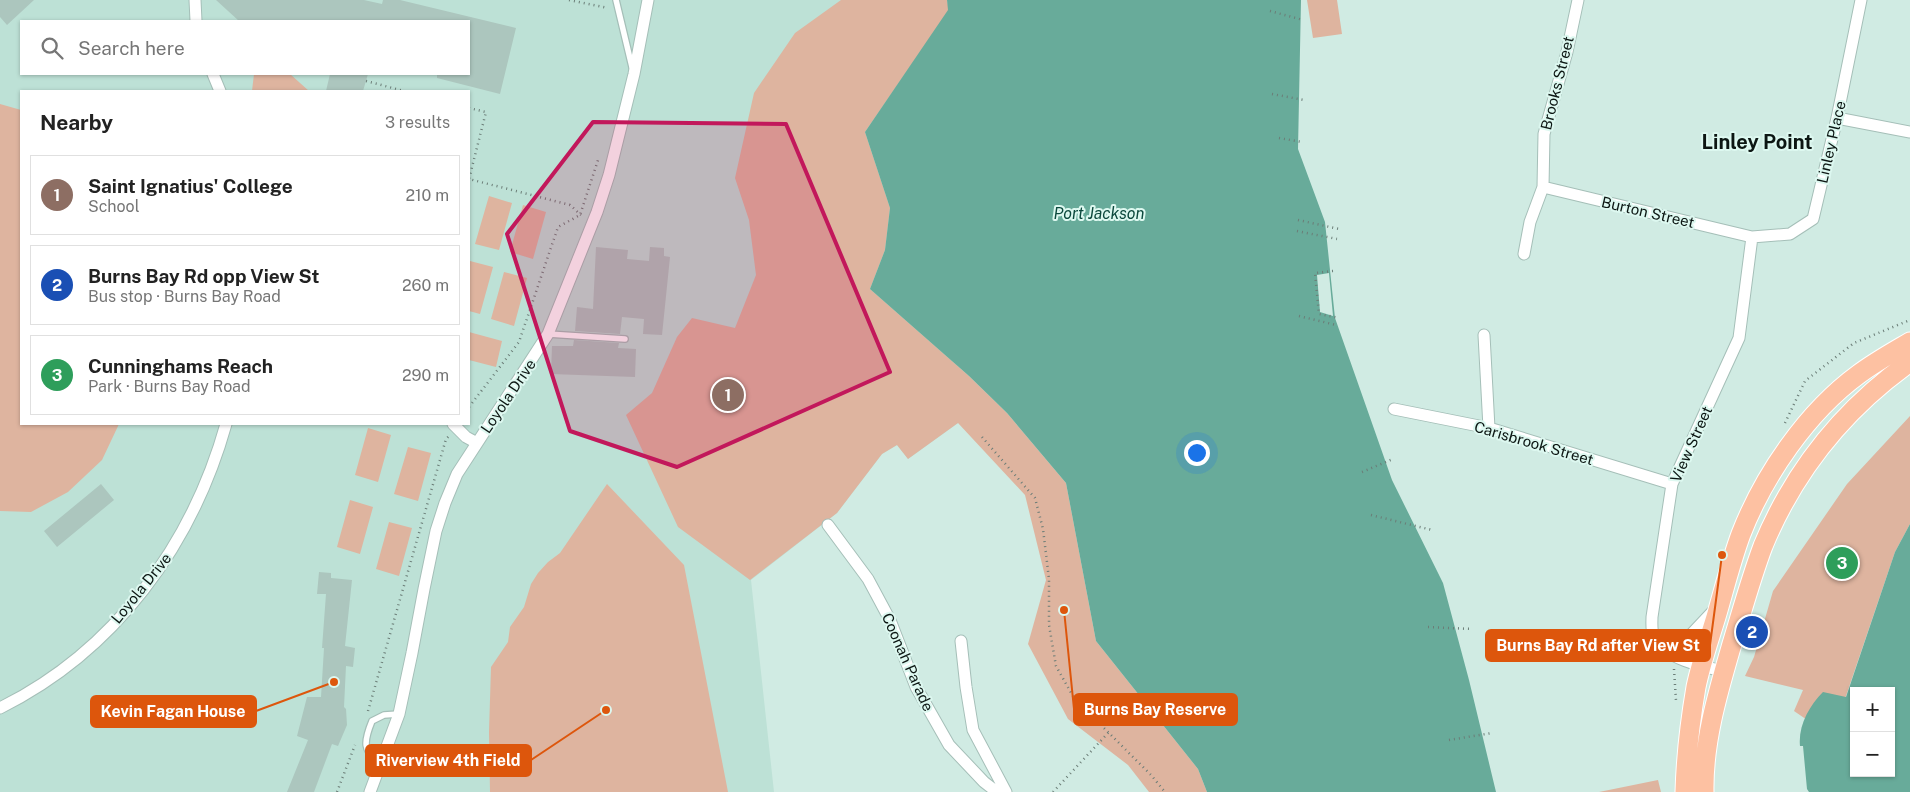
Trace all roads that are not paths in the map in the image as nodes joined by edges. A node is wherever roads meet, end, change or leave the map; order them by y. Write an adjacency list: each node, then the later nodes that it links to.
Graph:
1 (195, 0): 6 (street)
2 (616, 0): 7 (lane)
3 (648, 0): 7 (street, Loyola Drive)
4 (1578, 0): 12 (street, Brooks Street)
5 (1861, 0): 10 (street, Linley Place)
6 (196, 20)
7 (634, 74): 15 (street, Loyola Drive)
8 (213, 75): 9 (street)
9 (220, 90)
10 (1837, 118): 11 (street); 13 (street, Linley Place)
11 (1910, 132)
12 (1544, 187): 13 (street, Burton Street); 14 (street, Brooks Street)
13 (1752, 237): 25 (street, View Street)
14 (1524, 254)
15 (548, 334): 17 (lane); 24 (street, Loyola Drive)
16 (1484, 335): 23 (street)
17 (625, 339)
18 (1910, 342): 27 (main road)
19 (1910, 362): 31 (main road)
20 (1394, 409): 23 (street, Carisbrook Street)
21 (226, 425): 32 (street, Loyola Drive)
22 (455, 426): 24 (street)
23 (1489, 428): 25 (street, Carisbrook Street)
24 (477, 443): 33 (street, Loyola Drive)
25 (1672, 484): 28 (street, View Street)
26 (828, 525): 36 (street, Coonah Parade)
27 (1720, 604): 28 (street); 30 (main road)
28 (1656, 640): 30 (street)
29 (961, 641): 37 (street)
30 (1701, 666): 31 (street); 38 (main road)
31 (1724, 671): 39 (main road)
32 (0, 708)
33 (399, 714): 34 (street, Loyola Drive); 34 (lane)
34 (380, 767): 35 (street, Loyola Drive)
35 (370, 792)
36 (997, 792)
37 (1006, 792)
38 (1685, 792)
39 (1704, 792)

